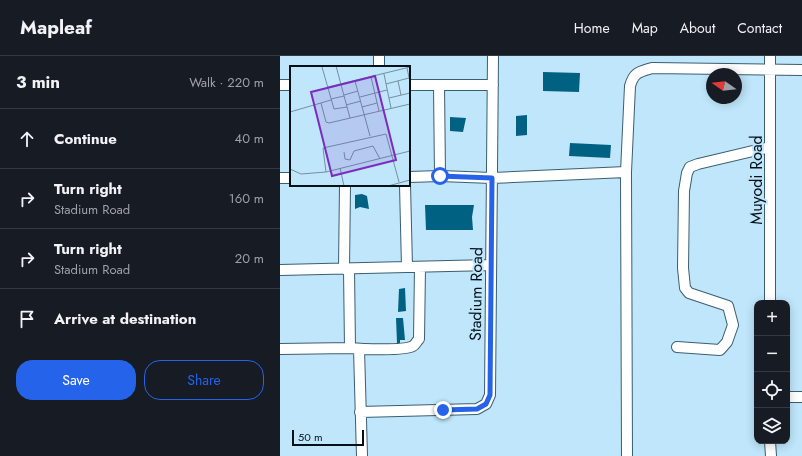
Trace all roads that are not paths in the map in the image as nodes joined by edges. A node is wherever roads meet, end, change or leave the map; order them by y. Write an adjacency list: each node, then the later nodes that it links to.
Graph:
1 (493, 56): 7 (street, Stadium Road)
2 (770, 56): 3 (street, Muyodi Road)
3 (770, 70): 4 (street); 8 (street, Muyodi Road); 9 (street)
4 (802, 70)
5 (410, 85): 6 (street)
6 (439, 85): 7 (street); 10 (street)
7 (493, 85): 12 (street, Stadium Road)
8 (770, 147): 20 (street, Muyodi Road); 21 (street)
9 (626, 172): 12 (street); 29 (street)
10 (440, 176): 11 (street); 12 (street)
11 (410, 177)
12 (492, 178): 15 (street, Stadium Road)
13 (345, 186): 18 (street)
14 (405, 186): 16 (street)
15 (491, 265): 17 (street); 26 (street, Stadium Road)
16 (407, 267): 17 (street); 18 (street)
17 (420, 267): 23 (street)
18 (346, 269): 19 (street); 23 (street)
19 (280, 270)
20 (770, 300)
21 (677, 347)
22 (280, 349): 23 (street)
23 (354, 349): 26 (street)
24 (790, 397): 25 (street)
25 (802, 398)
26 (360, 412): 28 (street)
27 (770, 444): 30 (street)
28 (362, 456)
29 (627, 456)
30 (771, 456)

